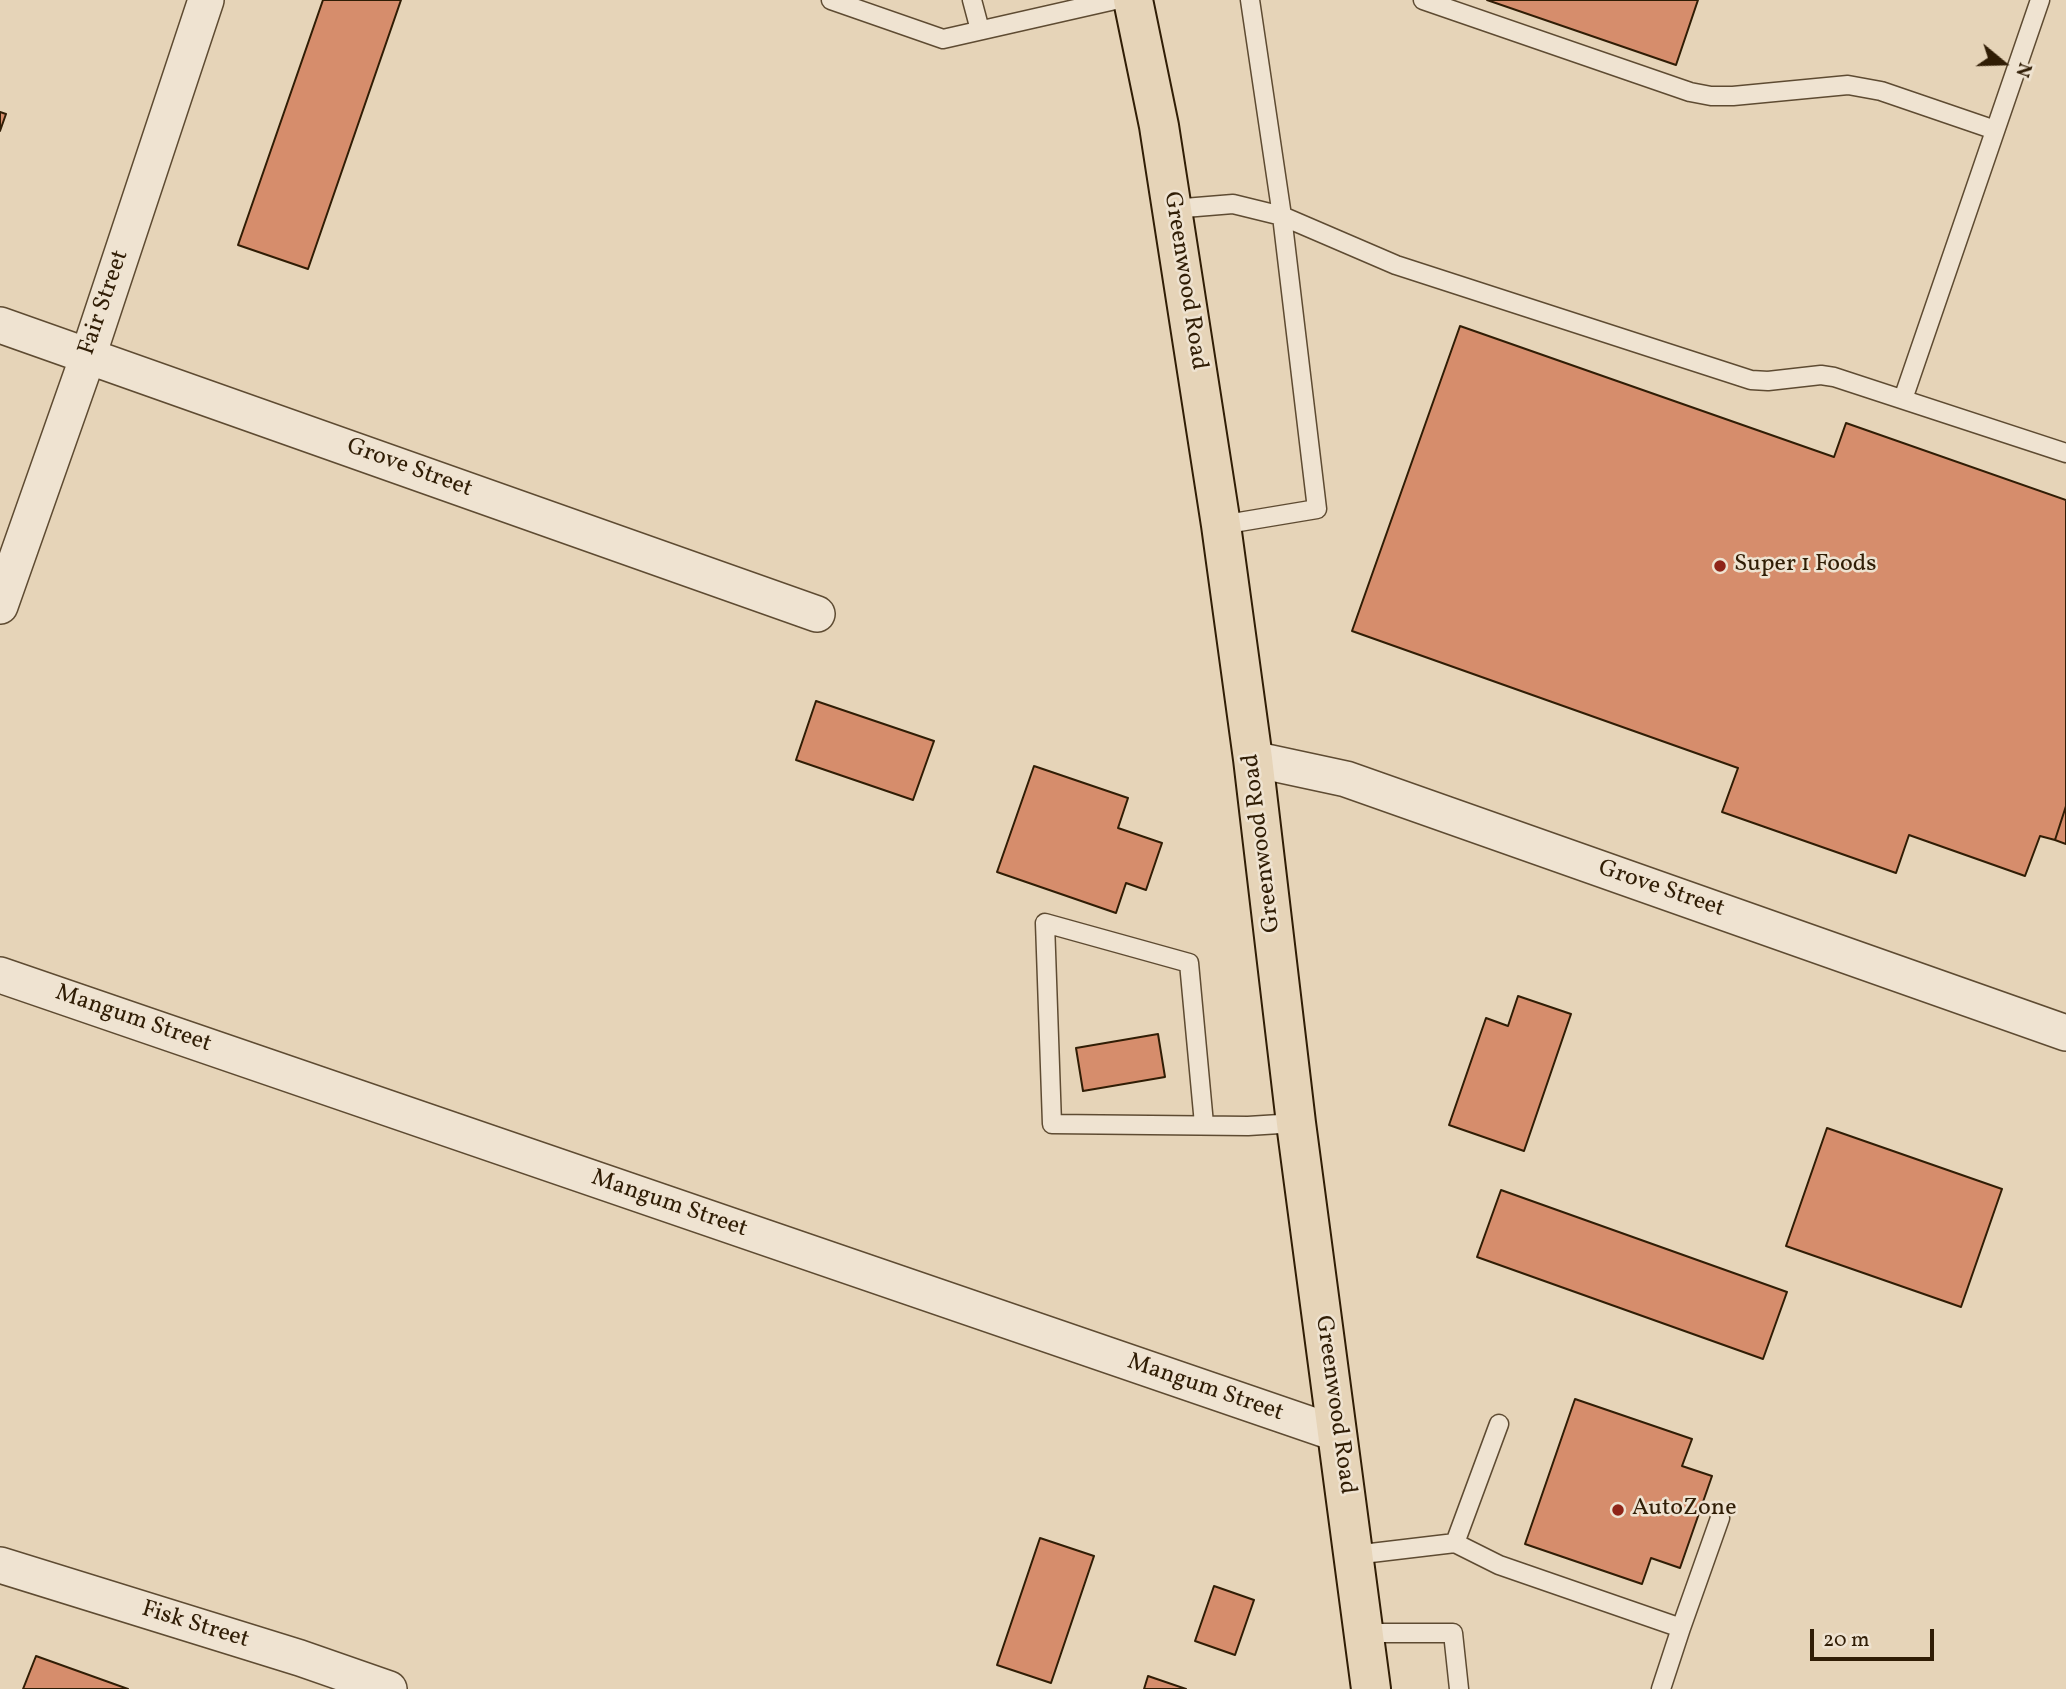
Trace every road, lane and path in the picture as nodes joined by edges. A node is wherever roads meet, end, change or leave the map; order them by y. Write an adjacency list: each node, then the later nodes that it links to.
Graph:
1 (206, 0): 14 (street, Fair Street)
2 (831, 0): 9 (lane)
3 (972, 0): 9 (lane)
4 (1115, 0): 9 (lane)
5 (1133, 0): 11 (main road, Greenwood Road)
6 (1250, 0): 12 (lane)
7 (1423, 0): 10 (lane)
8 (2040, 0): 10 (lane)
9 (980, 30)
10 (1995, 130): 15 (lane)
11 (1172, 209): 12 (lane); 17 (main road, Greenwood Road)
12 (1282, 216): 15 (lane); 17 (lane)
13 (0, 325): 14 (street, Grove Street)
14 (88, 356): 18 (street, Fair Street); 19 (street, Grove Street)
15 (1903, 398): 16 (lane)
16 (2066, 453)
17 (1221, 525): 20 (main road, Greenwood Road)
18 (0, 606)
19 (817, 614)
20 (1253, 759): 22 (street, Grove Street); 23 (main road, Greenwood Road)
21 (0, 975): 26 (street, Mangum Street)
22 (2066, 1033)
23 (1296, 1123): 24 (lane); 26 (main road, Greenwood Road)
24 (1204, 1125): 24 (lane)
25 (1499, 1424): 28 (lane)
26 (1338, 1434): 29 (main road, Greenwood Road)
27 (1720, 1518): 31 (lane)
28 (1455, 1543): 29 (lane); 31 (lane)
29 (1354, 1555): 32 (main road, Greenwood Road)
30 (0, 1565): 33 (street, Fisk Street)
31 (1681, 1628): 36 (lane)
32 (1364, 1633): 34 (main road, Greenwood Road); 35 (lane)
33 (389, 1689)
34 (1371, 1689)
35 (1459, 1689)
36 (1661, 1689)

